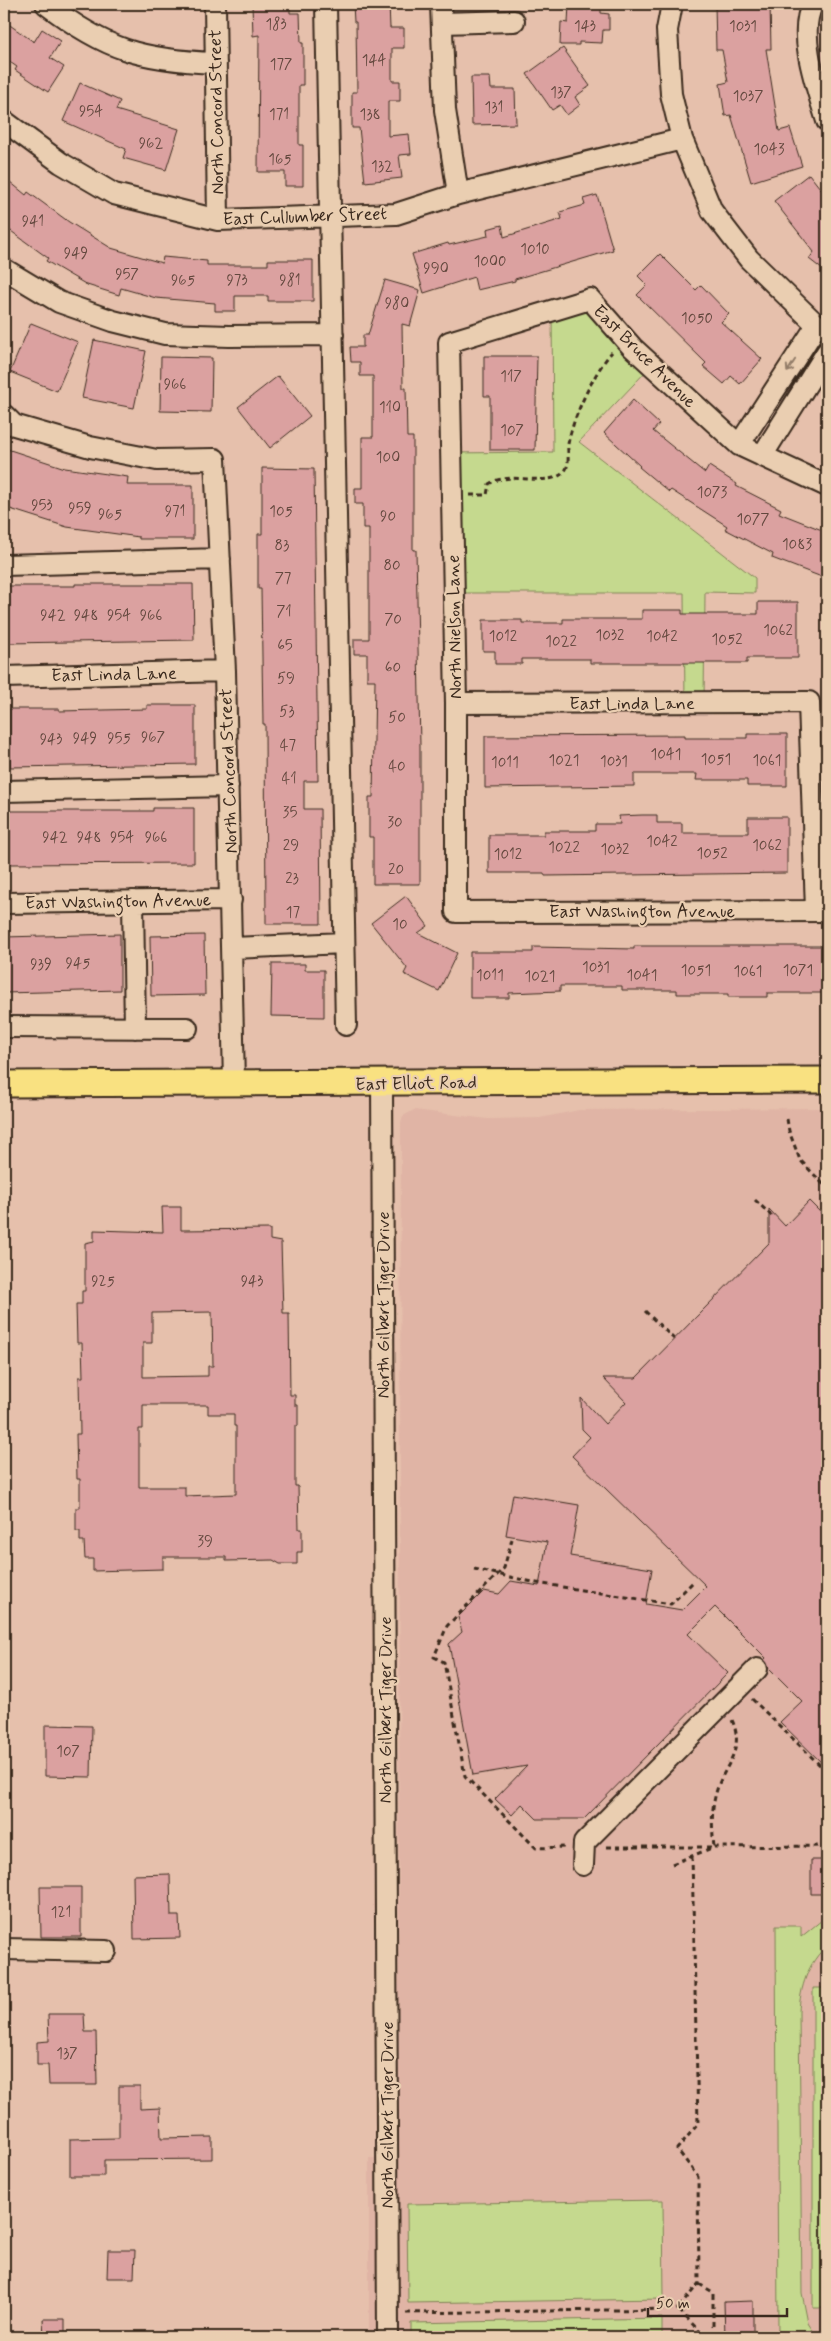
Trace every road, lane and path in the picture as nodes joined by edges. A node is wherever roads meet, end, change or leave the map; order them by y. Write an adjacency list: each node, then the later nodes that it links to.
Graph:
1 (46, 4): 8 (street)
2 (214, 4): 8 (street, North Concord Street)
3 (326, 4): 13 (street)
4 (672, 4): 11 (street)
5 (813, 4): 9 (street)
6 (442, 13): 7 (street); 12 (street)
7 (514, 21)
8 (216, 63): 14 (street, North Concord Street)
9 (827, 121)
10 (4, 122): 14 (street, East Cullumber Street)
11 (682, 139): 12 (street, East Cullumber Street); 16 (street)
12 (458, 194): 13 (street, East Cullumber Street)
13 (331, 217): 14 (street, East Cullumber Street); 17 (street)
14 (218, 220)
15 (4, 269): 17 (street)
16 (822, 327): 22 (street, one-way to 22)
17 (333, 335): 38 (street)
18 (625, 339): 19 (street, East Bruce Avenue); 22 (street, East Bruce Avenue); 25 (path)
19 (449, 342): 25 (street, North Nielson Lane)
20 (827, 352): 23 (street)
21 (4, 415): 26 (street, North Concord Street)
22 (739, 445): 23 (street, East Bruce Avenue)
23 (762, 456): 24 (street, East Bruce Avenue)
24 (827, 486)
25 (452, 495): 30 (street, North Nielson Lane)
26 (220, 559): 27 (street); 28 (street, North Concord Street)
27 (4, 565)
28 (225, 671): 29 (street, East Linda Lane); 31 (street, North Concord Street)
29 (4, 677)
30 (456, 703): 36 (street, East Linda Lane); 37 (street, North Nielson Lane)
31 (228, 786): 32 (street); 33 (street, North Concord Street)
32 (4, 791)
33 (231, 900): 34 (street, East Washington Avenue); 39 (street, North Concord Street)
34 (133, 901): 35 (street, East Washington Avenue); 42 (street)
35 (4, 903)
36 (821, 911): 37 (street, East Washington Avenue)
37 (456, 912)
38 (344, 943): 39 (street); 40 (street)
39 (232, 948): 45 (street, North Concord Street)
40 (346, 1025)
41 (4, 1027): 42 (street)
42 (135, 1028): 43 (street)
43 (187, 1028)
44 (827, 1080): 46 (main road, East Elliot Road)
45 (234, 1083): 46 (main road, East Elliot Road); 47 (main road, East Elliot Road)
46 (382, 1083): 72 (street, North Gilbert Tiger Drive)
47 (4, 1084)
48 (787, 1119): 49 (path)
49 (827, 1188)
50 (755, 1200): 51 (path)
51 (773, 1217)
52 (644, 1311): 53 (path)
53 (674, 1339)
54 (512, 1539): 56 (path)
55 (474, 1569): 56 (path)
56 (498, 1574): 57 (path); 64 (path)
57 (694, 1581)
58 (757, 1669): 59 (street)
59 (739, 1686): 60 (street); 61 (path)
60 (723, 1701): 63 (path); 64 (street)
61 (827, 1772)
62 (827, 1846): 63 (path)
63 (714, 1847): 64 (path); 65 (path)
64 (583, 1856)
65 (692, 1856): 66 (path); 69 (path)
66 (672, 1864)
67 (4, 1949): 68 (street)
68 (106, 1951)
69 (698, 2284): 71 (path); 74 (path)
70 (404, 2303): 71 (path)
71 (678, 2309): 73 (path)
72 (388, 2337)
73 (705, 2337)
74 (713, 2337)

